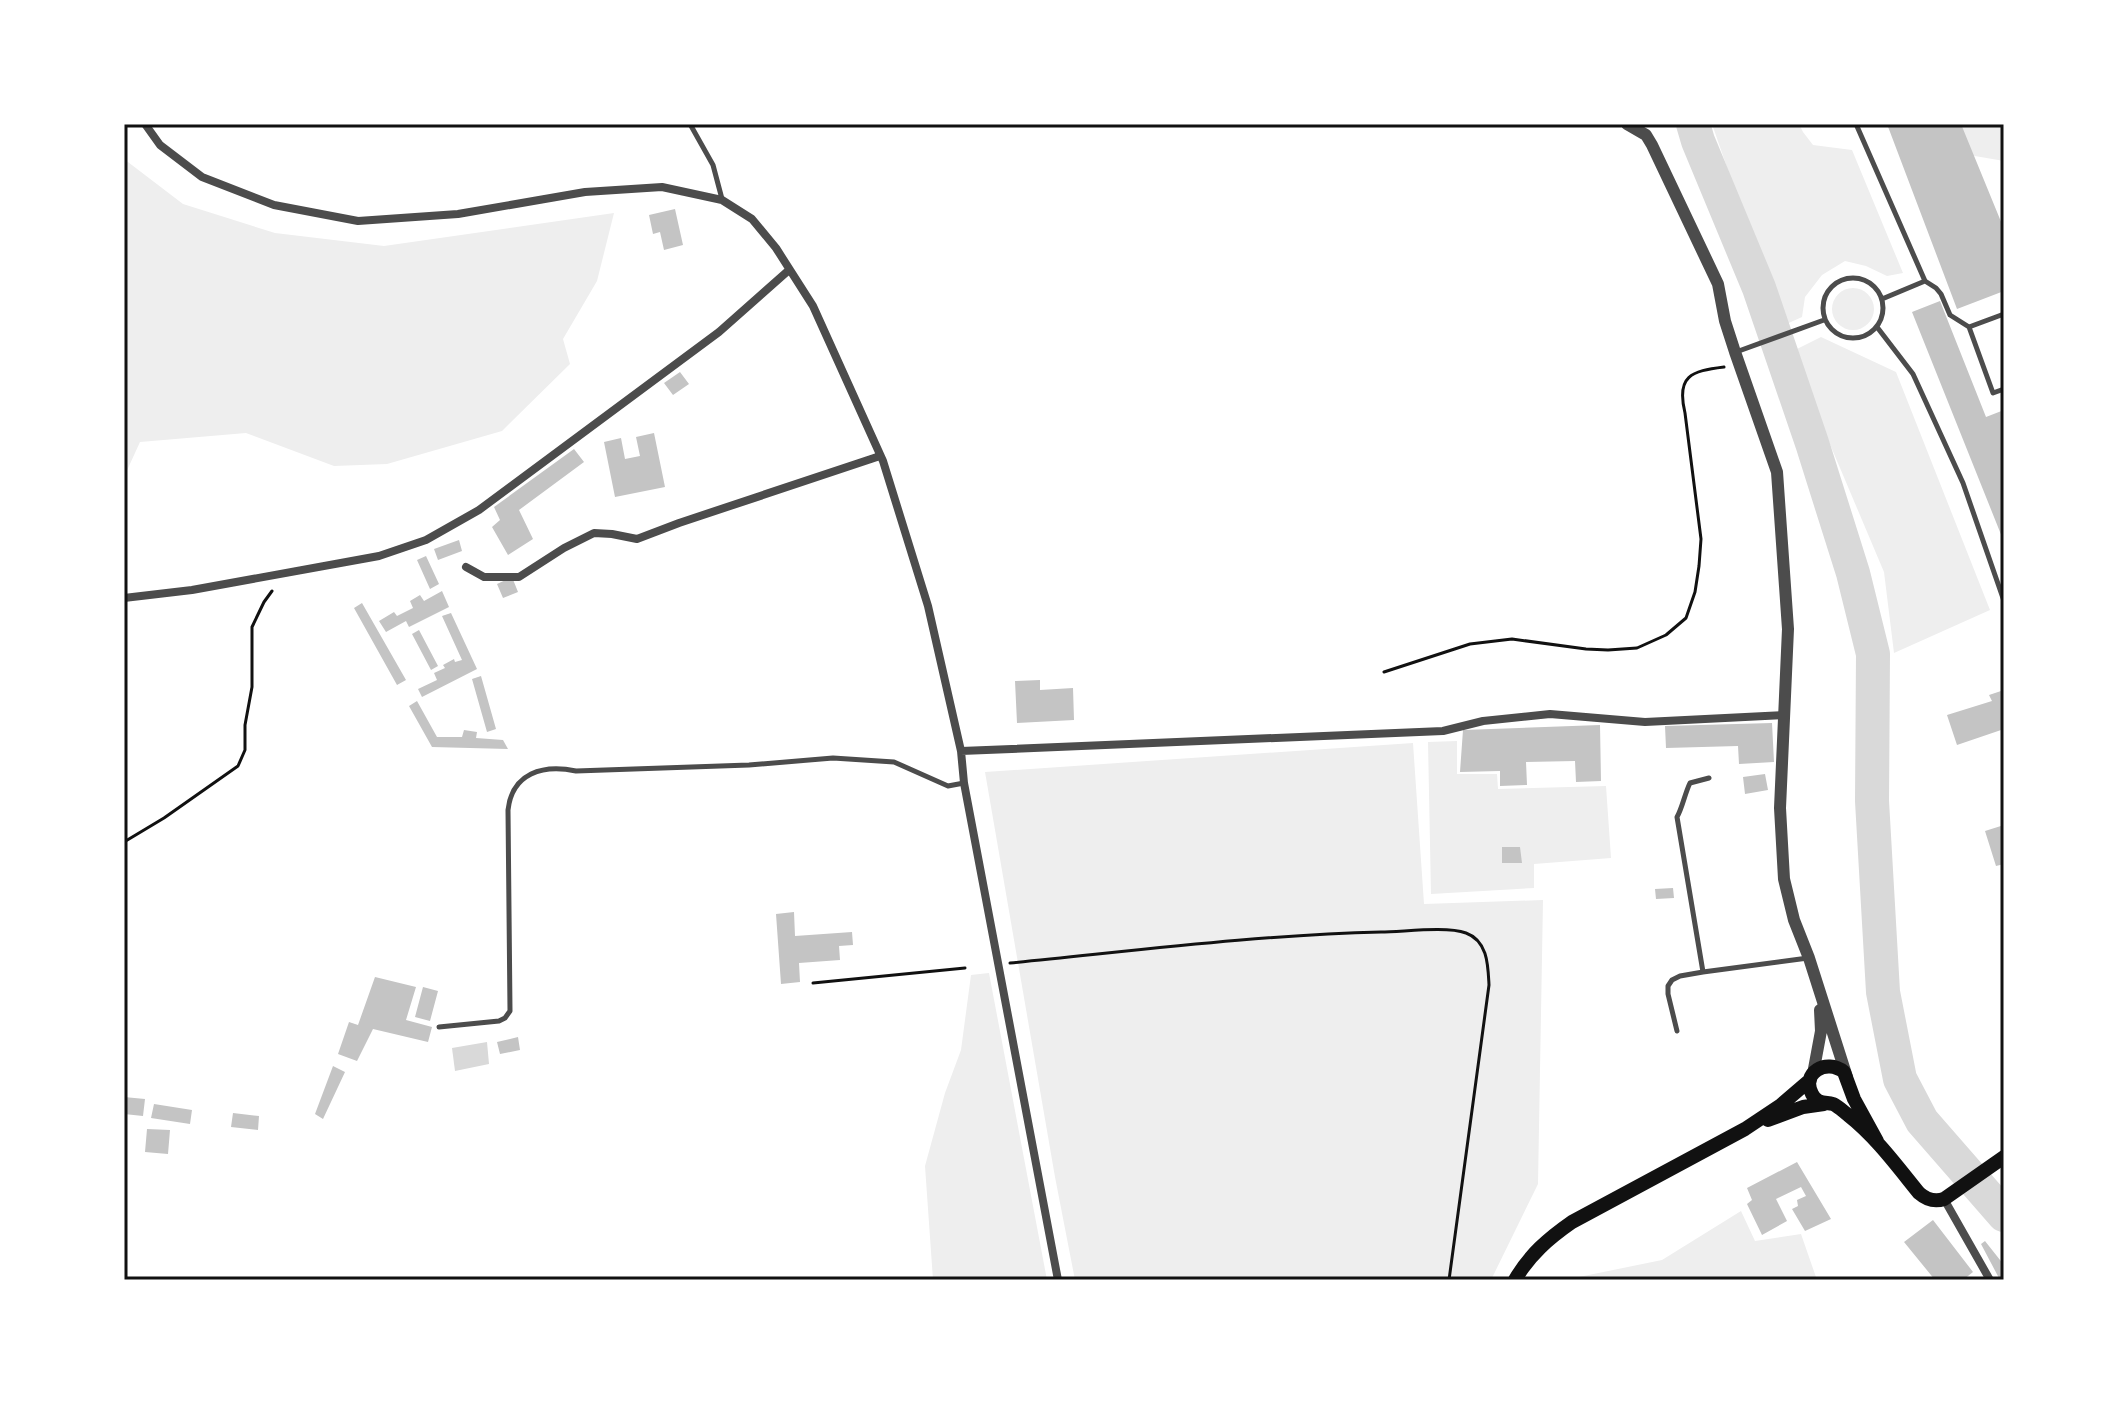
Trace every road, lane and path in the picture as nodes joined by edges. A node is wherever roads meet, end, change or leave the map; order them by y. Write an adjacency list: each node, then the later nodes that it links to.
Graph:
1 (145, 124): 5 (street)
2 (690, 124): 5 (lane)
3 (1627, 124): 13 (street)
4 (1856, 124): 7 (lane)
5 (722, 200): 6 (street)
6 (789, 270): 15 (street); 17 (street)
7 (1925, 281): 8 (lane); 12 (lane)
8 (1882, 299): 10 (lane); 11 (lane)
9 (2004, 314): 12 (lane)
10 (1824, 320): 11 (lane); 13 (lane)
11 (1877, 327): 19 (lane)
12 (1969, 327): 14 (lane)
13 (1737, 359): 20 (path); 21 (street)
14 (2004, 389)
15 (880, 456): 16 (street); 22 (street)
16 (466, 567)
17 (268, 576): 18 (street); 25 (path)
18 (124, 598)
19 (2004, 601)
20 (1384, 672)
21 (1785, 715): 22 (street); 26 (street)
22 (961, 751): 24 (street)
23 (1709, 778): 29 (lane)
24 (964, 783): 27 (street); 32 (lane)
25 (124, 842)
26 (1809, 958): 29 (lane); 31 (street)
27 (998, 966): 41 (street); 42 (path)
28 (965, 968): 30 (path)
29 (1703, 972): 33 (lane)
30 (813, 983)
31 (1819, 991): 34 (street); 35 (street)
32 (439, 1027)
33 (1677, 1031)
34 (1812, 1077): 35 (main road); 36 (main road); 37 (main road)
35 (1848, 1080): 36 (main road); 38 (main road)
36 (1828, 1104): 37 (main road); 38 (main road)
37 (1745, 1129): 43 (main road)
38 (1877, 1141): 40 (main road)
39 (2001, 1158): 40 (main road)
40 (1948, 1196): 44 (street)
41 (1058, 1280)
42 (1449, 1280)
43 (1515, 1280)
44 (1990, 1280)

